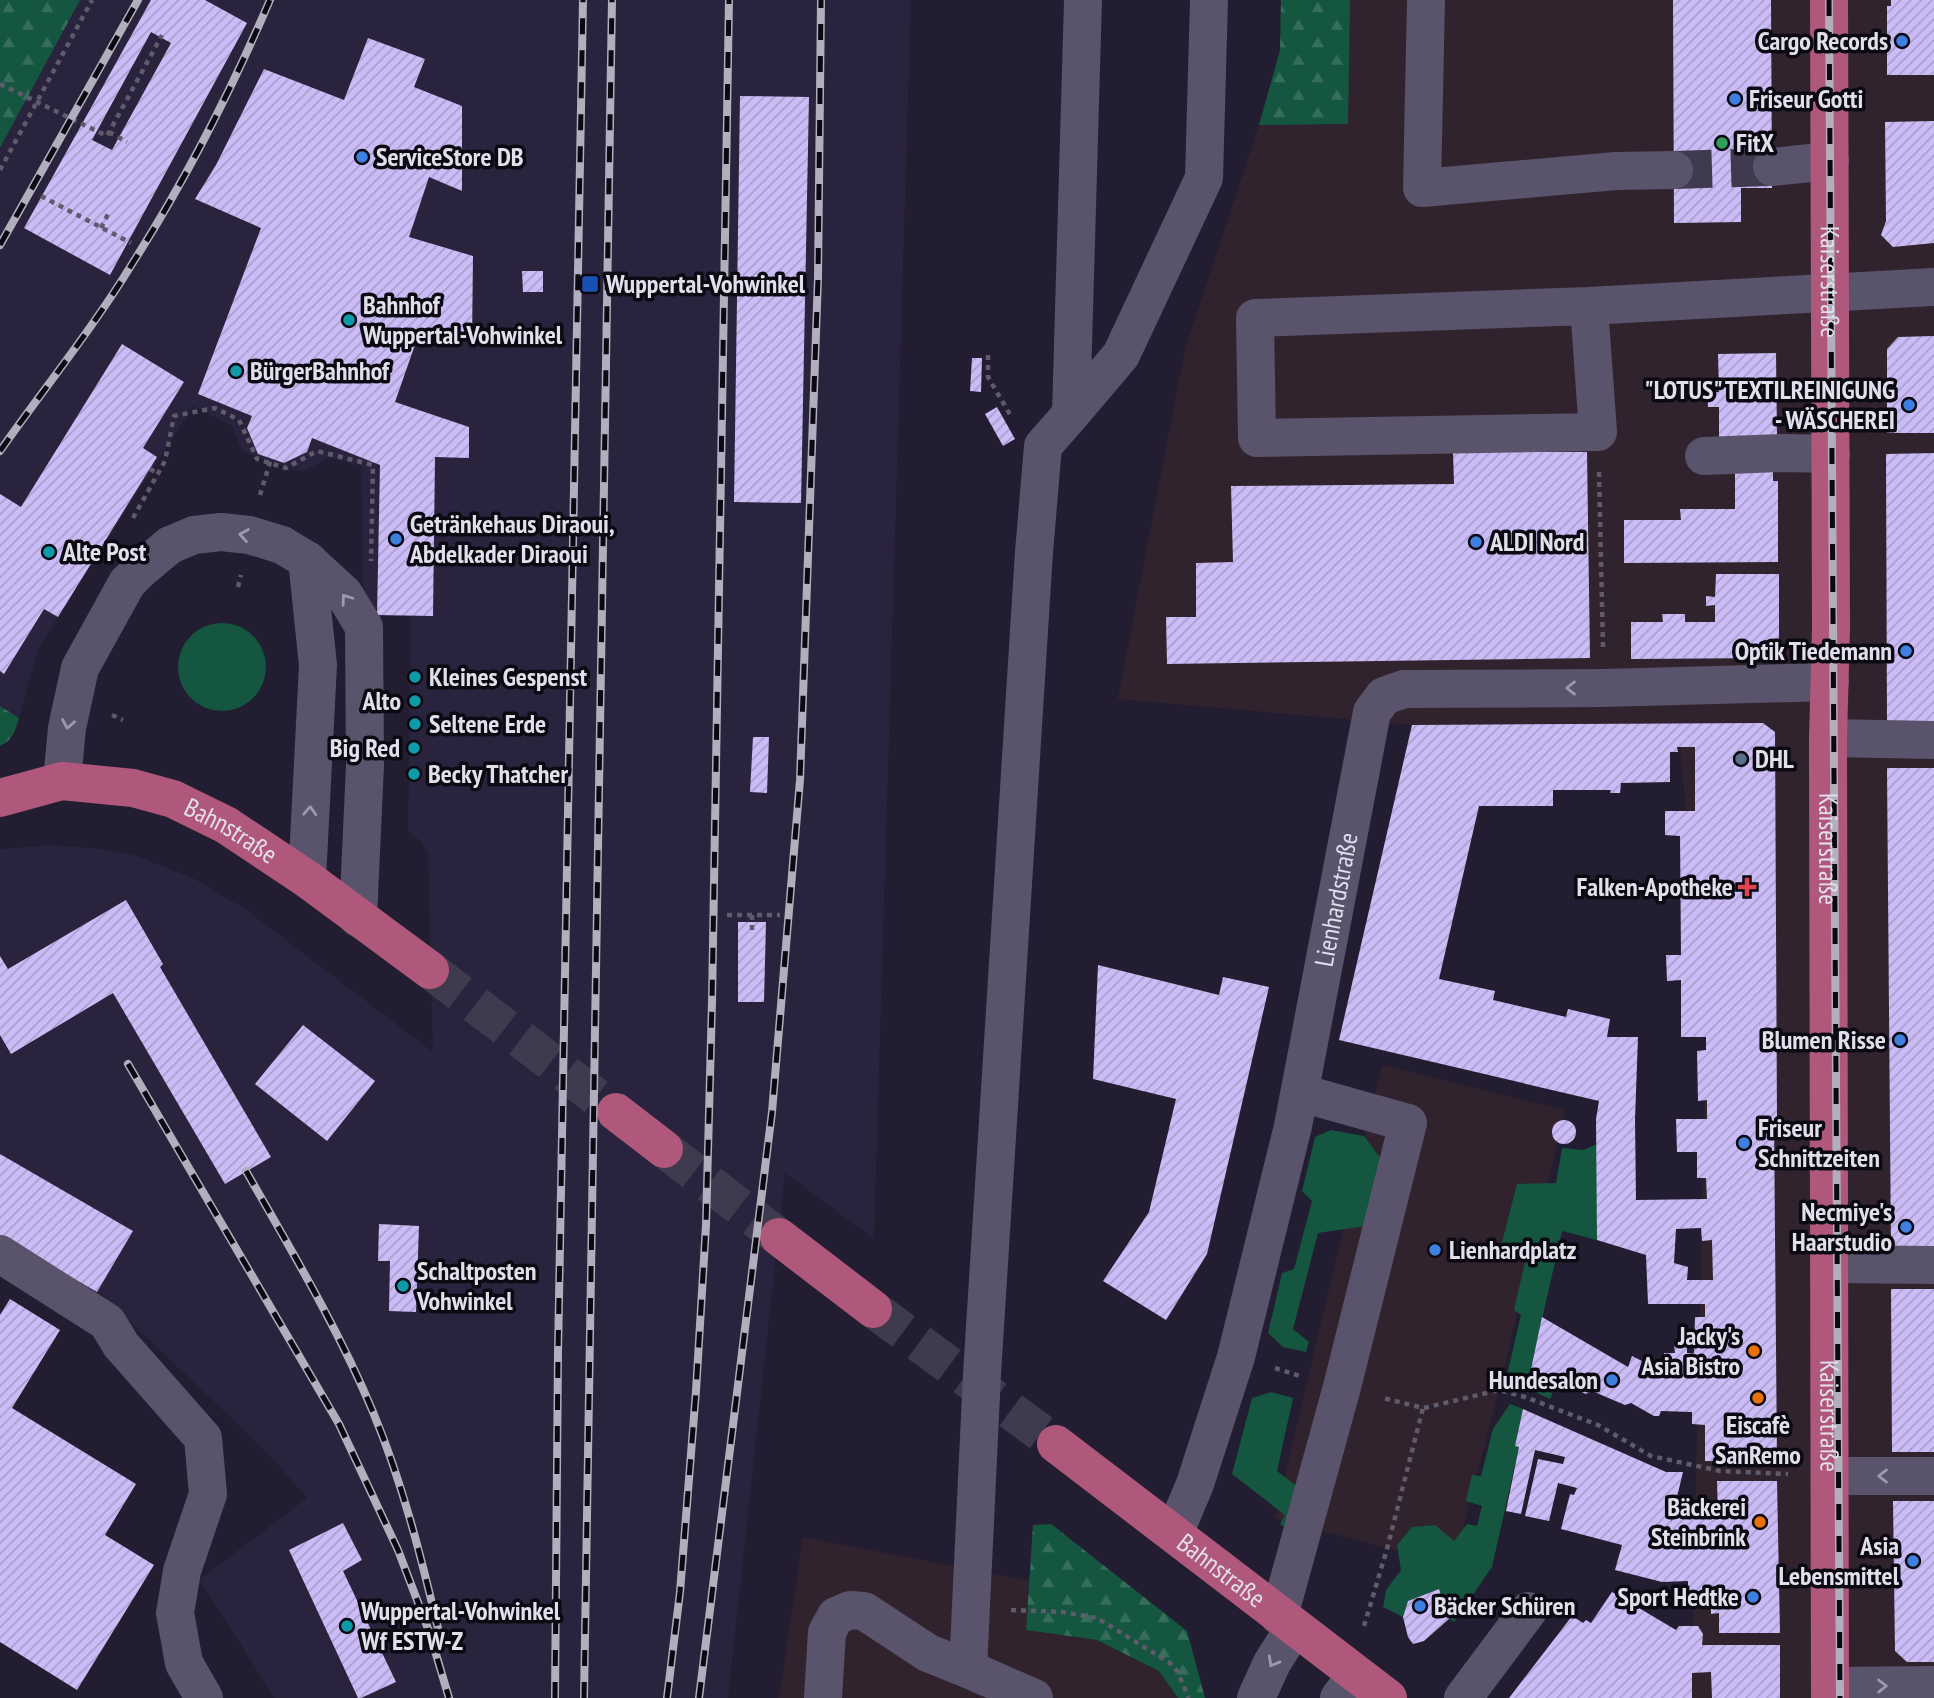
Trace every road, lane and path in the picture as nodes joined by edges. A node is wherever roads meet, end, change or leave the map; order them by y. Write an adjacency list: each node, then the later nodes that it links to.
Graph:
1 (92, 0): 12 (path)
2 (1083, 0): 22 (street)
3 (1209, 0): 22 (street)
4 (1426, 0): 13 (street)
5 (1829, 0): 10 (main road, Kaiserstraße)
6 (162, 35): 8 (path)
7 (0, 84): 8 (path)
8 (109, 132): 9 (path)
9 (127, 142)
10 (1830, 161): 11 (street); 19 (main road, Kaiserstraße)
11 (1772, 167)
12 (0, 170)
13 (1674, 170)
14 (41, 196): 16 (path)
15 (109, 212): 16 (path)
16 (101, 228): 17 (path)
17 (131, 243)
18 (1934, 287): 19 (street)
19 (1830, 292): 20 (street); 25 (main road, Kaiserstraße)
20 (1589, 306): 23 (street); 23 (street)
21 (988, 355): 24 (path)
22 (1071, 414): 24 (street)
23 (1598, 432): 30 (path)
24 (1043, 446): 63 (street)
25 (1830, 454): 26 (street); 31 (main road, Kaiserstraße)
26 (1704, 456)
27 (150, 469): 28 (path)
28 (159, 474)
29 (307, 560): 36 (street, one-way to 36); 38 (street, one-way to 29); 42 (street, one-way to 29)
30 (1603, 658)
31 (1830, 682): 34 (main road, Kaiserstraße); 45 (street, Lienhardstraße, one-way to 45)
32 (112, 715): 33 (path)
33 (123, 720)
34 (1828, 738): 35 (street); 50 (main road, Kaiserstraße)
35 (1934, 740)
36 (62, 781): 37 (main road, Bahnstraße); 38 (main road, Bahnstraße)
37 (0, 798)
38 (307, 879): 42 (main road, Bahnstraße)
39 (727, 915): 40 (path)
40 (752, 915): 41 (path); 43 (path)
41 (780, 915)
42 (358, 918): 44 (main road, Bahnstraße)
43 (752, 935)
44 (430, 970)
45 (1301, 1093): 54 (street); 59 (street, Lienhardstraße)
46 (616, 1112): 47 (main road)
47 (664, 1149)
48 (779, 1237): 52 (main road)
49 (0, 1254): 67 (street)
50 (1830, 1265): 51 (street); 57 (main road, Kaiserstraße)
51 (1934, 1265)
52 (873, 1309)
53 (1282, 1370): 54 (path)
54 (1342, 1387): 55 (path); 62 (street)
55 (1423, 1408): 57 (path); 64 (path)
56 (1056, 1444): 59 (main road, Bahnstraße)
57 (1831, 1476): 58 (street, one-way to 57); 66 (main road, Kaiserstraße)
58 (1934, 1476)
59 (1174, 1534): 62 (main road, Bahnstraße)
60 (1015, 1610): 70 (path)
61 (1528, 1611): 73 (street)
62 (1287, 1622): 64 (main road, Bahnstraße); 71 (street, one-way to 71)
63 (968, 1669): 68 (street); 69 (street)
64 (1348, 1681): 72 (main road, Bahnstraße)
65 (1934, 1685): 66 (street, one-way to 65)
66 (1830, 1692)
67 (204, 1698)
68 (823, 1698)
69 (1033, 1698)
70 (1189, 1698)
71 (1256, 1698)
72 (1388, 1698)
73 (1463, 1698)

